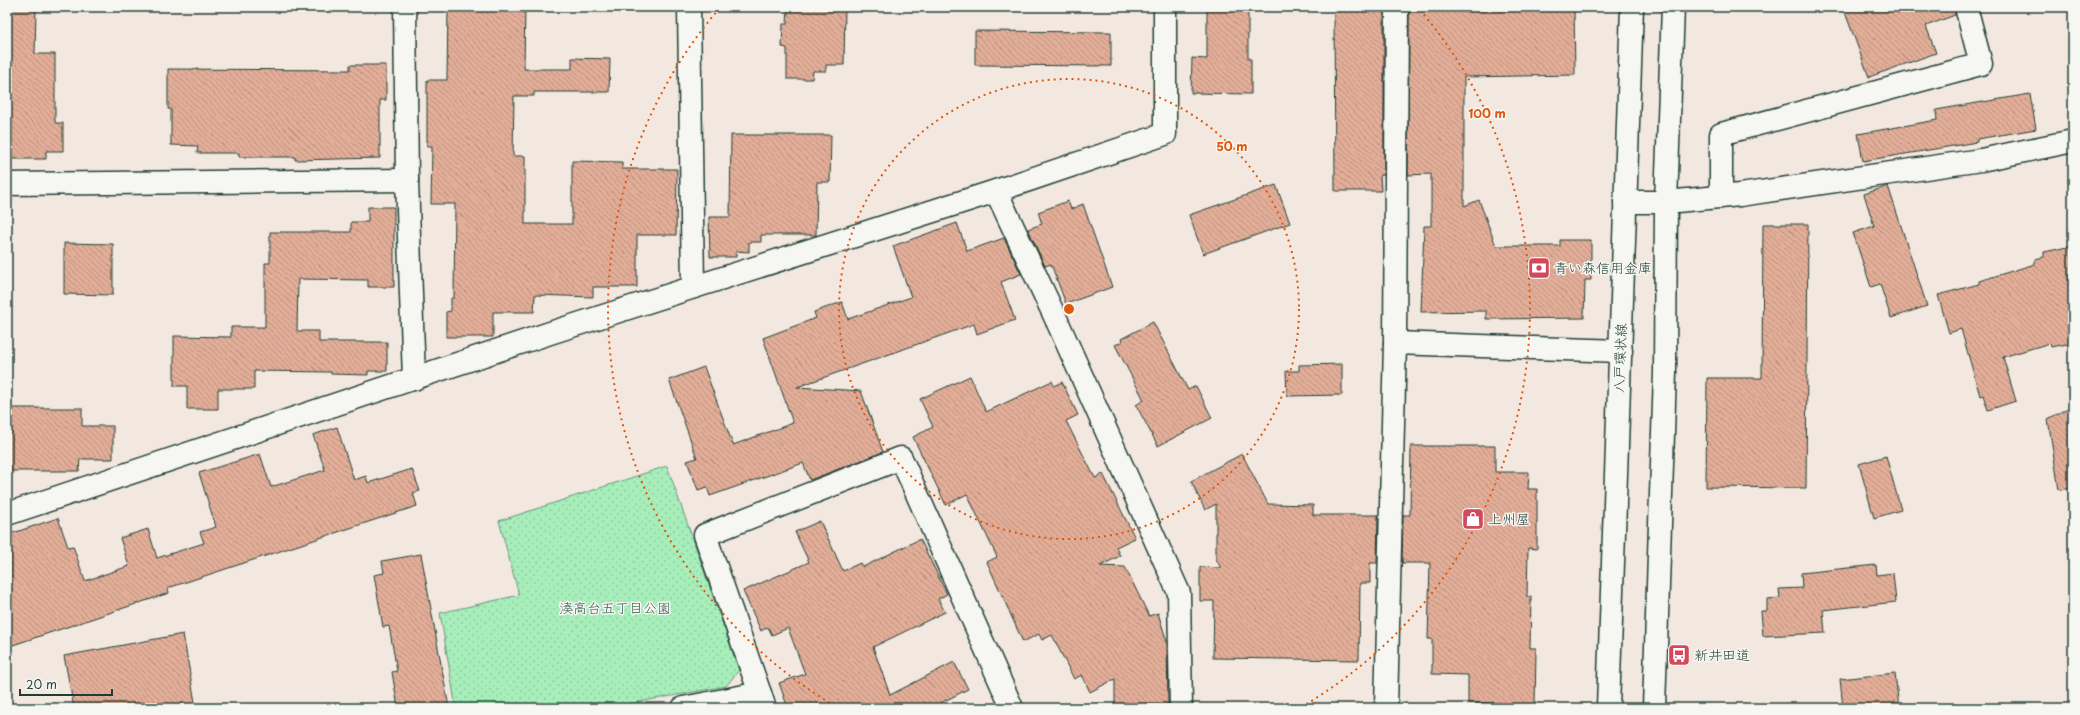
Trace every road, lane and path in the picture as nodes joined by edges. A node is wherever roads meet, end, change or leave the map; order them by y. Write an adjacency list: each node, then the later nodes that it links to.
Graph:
1 (405, 7): 9 (street)
2 (689, 7): 15 (street)
3 (1165, 7): 11 (street)
4 (1397, 7): 16 (street)
5 (1632, 7): 13 (street, 八戸環状線)
6 (1673, 7): 14 (street)
7 (1966, 7): 12 (street)
8 (2073, 141): 12 (street)
9 (407, 180): 10 (street); 18 (street)
10 (7, 184)
11 (996, 190): 15 (street); 23 (street)
12 (1721, 197): 14 (street)
13 (1625, 202): 14 (street); 17 (street, 八戸環状線)
14 (1666, 202): 26 (street)
15 (693, 287): 18 (street)
16 (1395, 344): 17 (street); 24 (street)
17 (1621, 351): 25 (street, 八戸環状線)
18 (414, 379): 19 (street)
19 (7, 514)
20 (762, 701): 21 (street); 22 (street)
21 (683, 708)
22 (1012, 708)
23 (1181, 708)
24 (1386, 708)
25 (1608, 708)
26 (1654, 708)

